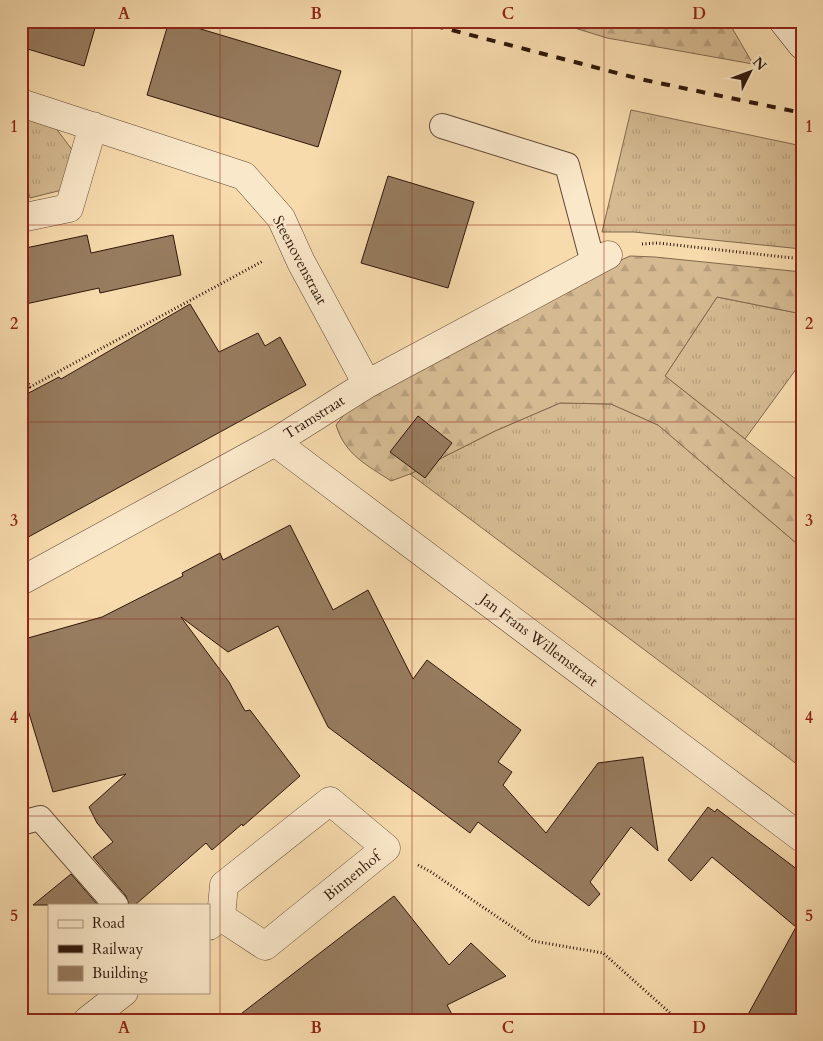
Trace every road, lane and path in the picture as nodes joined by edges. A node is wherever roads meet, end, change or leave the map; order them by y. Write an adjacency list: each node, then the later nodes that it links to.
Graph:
1 (21, 103): 2 (street, Steenovenstraat)
2 (93, 126): 4 (street); 5 (street, Steenovenstraat)
3 (442, 126): 6 (lane)
4 (21, 218)
5 (292, 244): 8 (path); 9 (street, Steenovenstraat)
6 (601, 259): 7 (path); 9 (street, Tramstraat)
7 (802, 260)
8 (21, 364)
9 (368, 384): 10 (street, Tramstraat)
10 (275, 442): 11 (street, Tramstraat); 13 (street, Jan Frans Willemstraat)
11 (21, 581)
12 (21, 823): 15 (lane)
13 (802, 838)
14 (386, 848): 16 (street, Binnenhof); 16 (street, Binnenhof); 19 (path)
15 (115, 904)
16 (215, 921)
17 (121, 994): 18 (street)
18 (88, 1020)
19 (678, 1020)

